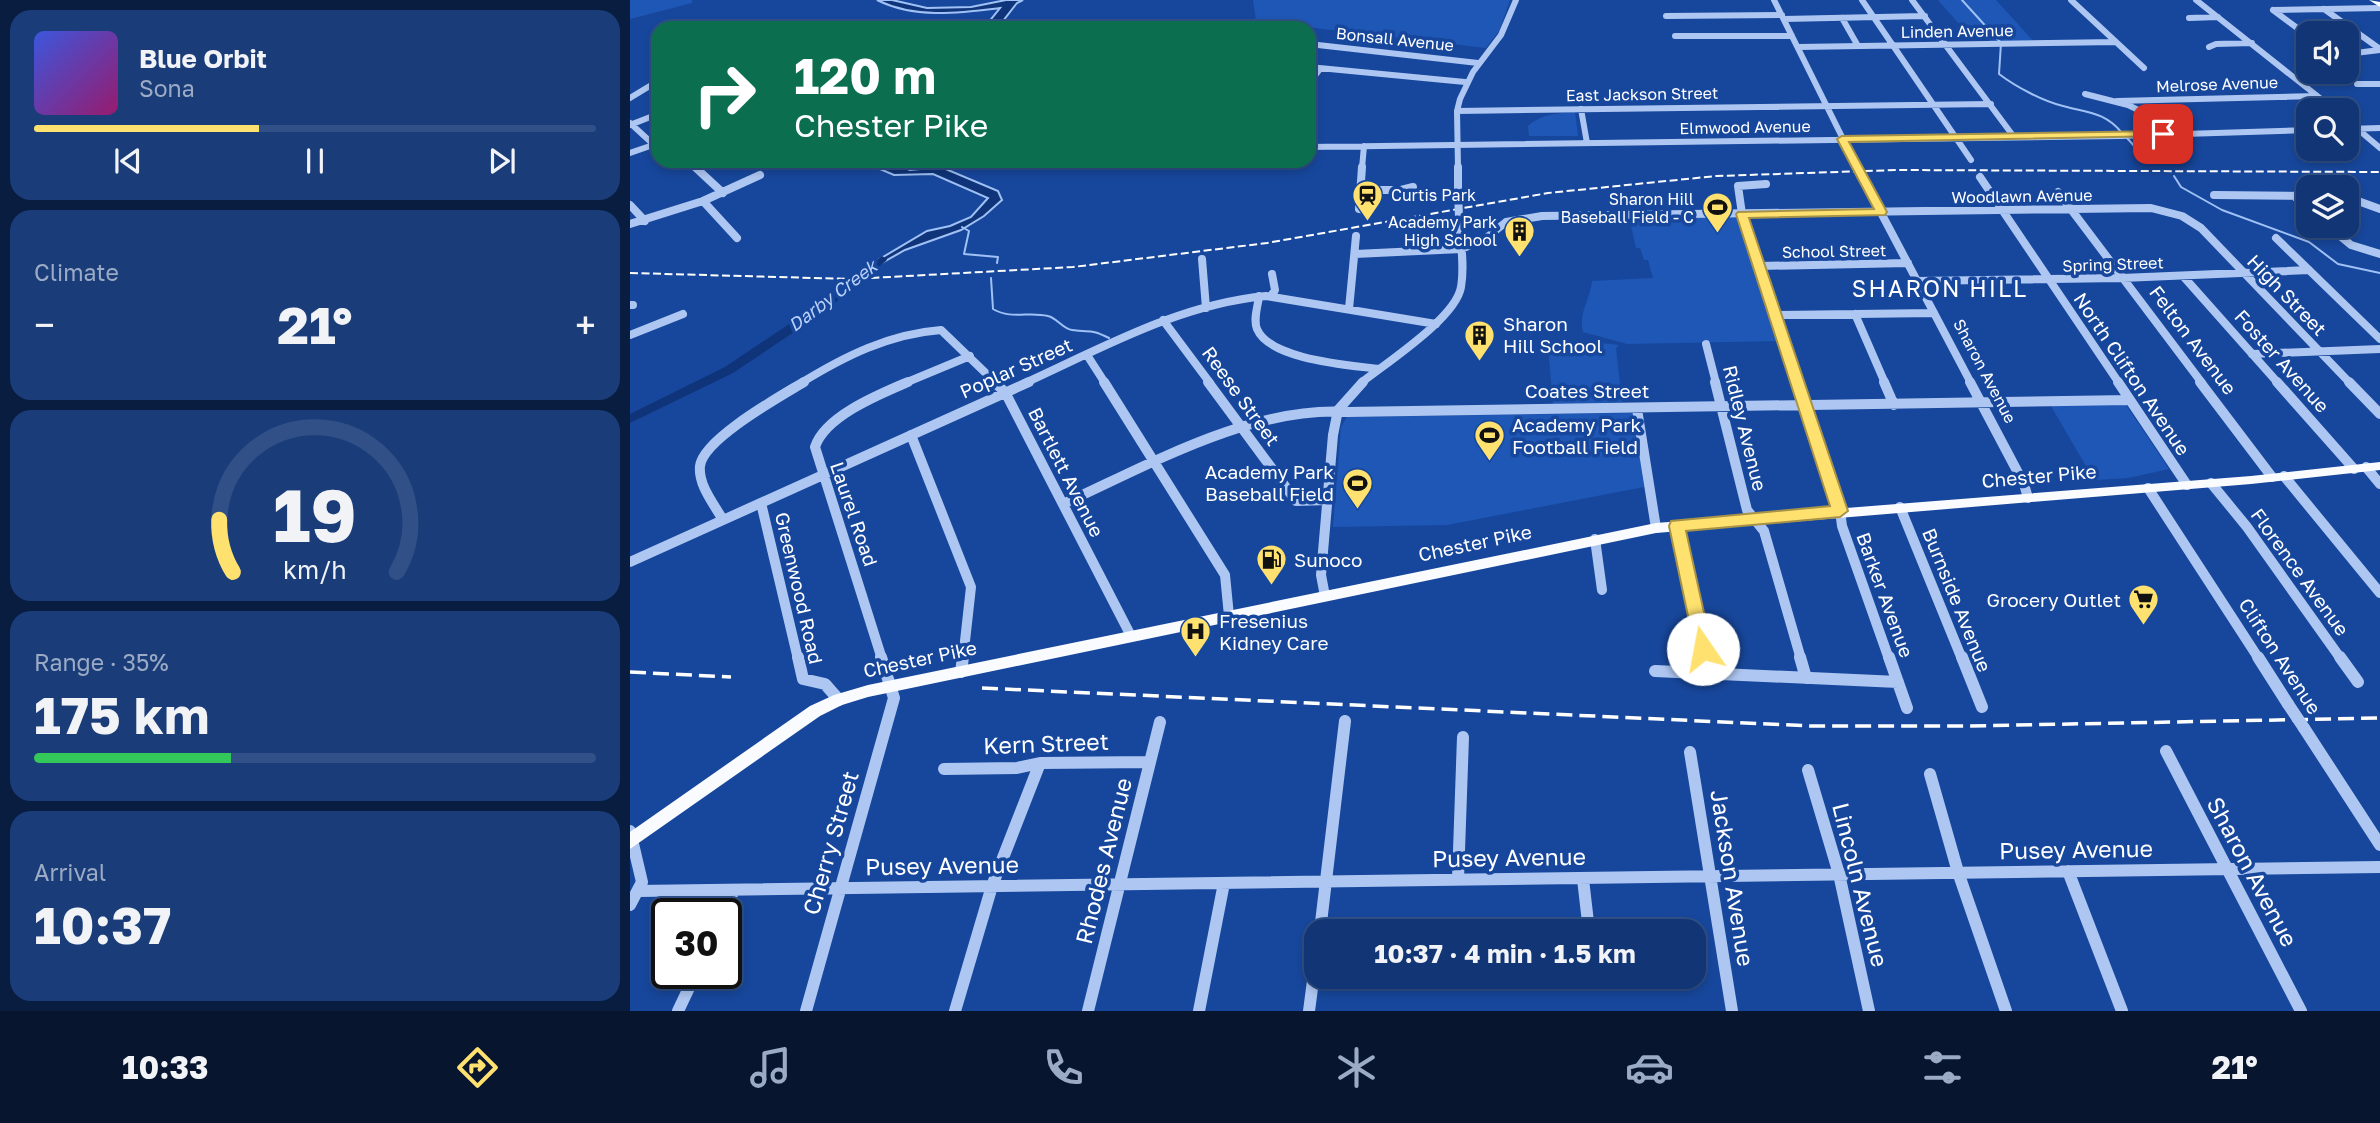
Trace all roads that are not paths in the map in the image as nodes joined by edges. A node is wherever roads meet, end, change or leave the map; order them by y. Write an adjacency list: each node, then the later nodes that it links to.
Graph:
1 (1516, 0): 30 (street)
2 (1774, 0): 12 (street, Sharon Avenue)
3 (1862, 0): 15 (street)
4 (1912, 0): 11 (street)
5 (2071, 0): 20 (street)
6 (2196, 0): 13 (street)
7 (2372, 0): 8 (main road)
8 (2380, 4): 9 (street)
9 (2325, 9): 17 (street); 28 (street)
10 (1666, 16): 12 (street)
11 (1925, 16): 15 (street); 22 (street)
12 (1783, 17): 14 (street); 19 (street, Sharon Avenue)
13 (2218, 17): 16 (street); 21 (street)
14 (1842, 18): 15 (street); 25 (street)
15 (1875, 18): 24 (street)
16 (2189, 18)
17 (2296, 27)
18 (1675, 36): 19 (street)
19 (1792, 36): 26 (street, Sharon Avenue)
20 (2116, 42): 22 (street, Linden Avenue); 32 (street)
21 (2252, 43): 27 (street); 40 (street)
22 (1947, 44): 24 (street, Linden Avenue); 45 (street)
23 (1316, 45): 30 (street, Bonsall Avenue)
24 (1892, 45): 25 (street, Linden Avenue); 44 (street)
25 (1858, 46): 26 (street, Linden Avenue)
26 (1798, 47): 46 (street, Sharon Avenue)
27 (2209, 47)
28 (2380, 49): 29 (street)
29 (2359, 52)
30 (1478, 63): 35 (street)
31 (1316, 68): 33 (street)
32 (2144, 68)
33 (1321, 69): 34 (street); 35 (street)
34 (1316, 75)
35 (1465, 82): 48 (street)
36 (2380, 84): 38 (street)
37 (651, 85): 41 (street)
38 (2357, 85)
39 (2085, 94): 43 (street)
40 (2317, 96): 42 (street); 43 (street, Melrose Avenue)
41 (630, 98)
42 (2319, 98)
43 (2117, 101): 55 (street)
44 (1931, 104): 45 (street, East Jackson Street); 46 (street, East Jackson Street); 56 (street)
45 (1991, 104): 57 (street)
46 (1827, 106): 47 (street, East Jackson Street); 58 (street, Sharon Avenue)
47 (1581, 109): 48 (street, East Jackson Street); 60 (street)
48 (1457, 111): 61 (street)
49 (651, 116): 50 (street)
50 (630, 124): 59 (street)
51 (2380, 128): 52 (street)
52 (2359, 129)
53 (2296, 130): 55 (street, Elmwood Avenue)
54 (2359, 131): 65 (street)
55 (2185, 133): 57 (street, Elmwood Avenue)
56 (1955, 137): 57 (street, Elmwood Avenue); 58 (street, Elmwood Avenue); 67 (street)
57 (2014, 137)
58 (1842, 139): 60 (street, Elmwood Avenue); 86 (street, Sharon Avenue, bridge)
59 (651, 140)
60 (1587, 143): 61 (street, Elmwood Avenue)
61 (1457, 145): 63 (street, Elmwood Avenue); 94 (street, bridge)
62 (651, 146): 66 (street)
63 (1364, 146): 64 (street, Elmwood Avenue); 73 (street)
64 (1316, 148)
65 (2380, 148)
66 (630, 153)
67 (1971, 160)
68 (696, 168): 75 (street)
69 (760, 175): 75 (street)
70 (1980, 177): 84 (street, North Clifton Avenue)
71 (1766, 184): 87 (street)
72 (1413, 187): 73 (street)
73 (1360, 190): 83 (street)
74 (2058, 192): 81 (street, Felton Avenue)
75 (723, 193): 78 (street)
76 (2214, 195): 77 (street)
77 (2294, 196)
78 (703, 201): 88 (street); 91 (street)
79 (2359, 201): 82 (street)
80 (630, 205): 88 (street)
81 (2070, 209): 84 (street, Woodlawn Avenue); 85 (street, Woodlawn Avenue); 104 (street, Felton Avenue)
82 (2380, 209)
83 (1367, 210)
84 (2003, 210): 86 (street, Woodlawn Avenue); 105 (street, North Clifton Avenue)
85 (2163, 210): 101 (street, High Street)
86 (1881, 212): 87 (street, Woodlawn Avenue); 98 (street, Sharon Avenue)
87 (1742, 214): 94 (street, Woodlawn Avenue); 99 (street, Barker Avenue)
88 (645, 221): 89 (street)
89 (630, 225)
90 (1356, 236): 95 (street)
91 (737, 238)
92 (2276, 238): 100 (street)
93 (2343, 238): 96 (street)
94 (1461, 249): 95 (street); 116 (street)
95 (1355, 254): 110 (street)
96 (2380, 254)
97 (1202, 259): 109 (street)
98 (1908, 263): 99 (street, School Street); 106 (street, Sharon Avenue)
99 (1760, 266): 114 (street, Barker Avenue)
100 (2309, 270): 101 (street, Spring Street); 118 (street)
101 (2244, 272): 103 (street, Spring Street); 121 (street, High Street)
102 (1272, 274): 108 (street)
103 (2183, 276): 104 (street, Spring Street); 122 (street, Foster Avenue)
104 (2122, 278): 105 (street, Spring Street); 141 (street, Felton Avenue)
105 (2050, 280): 106 (street, Spring Street); 127 (street, North Clifton Avenue)
106 (1917, 281): 111 (street, Sharon Avenue)
107 (1259, 296): 108 (street, Poplar Street); 109 (street, Poplar Street); 125 (street)
108 (1272, 296): 110 (street, Poplar Street)
109 (1206, 308): 115 (street, Poplar Street)
110 (1349, 309): 116 (street, Poplar Street)
111 (1934, 313): 113 (street); 128 (street, Sharon Avenue)
112 (683, 314): 117 (street)
113 (1855, 314): 114 (street); 129 (street)
114 (1776, 315): 131 (street, Barker Avenue)
115 (1163, 320): 123 (street, Poplar Street); 135 (street, Reese Street)
116 (1436, 324): 125 (street)
117 (630, 335)
118 (2380, 339)
119 (1706, 344): 130 (street, Ridley Avenue)
120 (2380, 349): 121 (street)
121 (2320, 351): 122 (street); 134 (street, High Street)
122 (2252, 354): 139 (street, Foster Avenue)
123 (1087, 355): 126 (street, Poplar Street); 137 (street)
124 (970, 356): 126 (street, Bartlett Avenue); 140 (street, Laurel Road); 153 (street, Bartlett Avenue)
125 (1379, 369): 133 (street)
126 (1005, 392): 136 (street, Poplar Street); 149 (street, Bartlett Avenue)
127 (2130, 400): 128 (street, Coates Street); 144 (street, North Clifton Avenue)
128 (1982, 404): 129 (street, Coates Street); 146 (street, Sharon Avenue)
129 (1894, 405): 131 (street, Coates Street)
130 (1721, 406): 131 (street, Coates Street); 132 (street, Coates Street); 152 (street, Ridley Avenue)
131 (1807, 407): 151 (street, Barker Avenue)
132 (1637, 409): 133 (street, Coates Street); 155 (street)
133 (1338, 410): 135 (street, Coates Street); 147 (street)
134 (2380, 414)
135 (1242, 426): 137 (street, Coates Street); 147 (street, Reese Street)
136 (911, 435): 140 (street, Poplar Street); 164 (street)
137 (1155, 464): 149 (street, Coates Street); 161 (street)
138 (2380, 466): 139 (main road, Chester Pike)
139 (2360, 468): 141 (main road, Chester Pike); 143 (street, Foster Avenue)
140 (825, 473): 148 (street, Poplar Street); 169 (street, Laurel Road)
141 (2278, 477): 142 (main road, Chester Pike); 159 (street, Felton Avenue)
142 (2211, 483): 144 (main road, Chester Pike); 168 (street, Florence Avenue)
143 (2380, 484)
144 (2187, 485): 145 (main road, Chester Pike)
145 (2148, 488): 146 (main road, Chester Pike); 184 (street, Clifton Avenue, bridge)
146 (2028, 498): 150 (main road, Chester Pike)
147 (1327, 500): 160 (street)
148 (761, 503): 153 (street, Poplar Street); 170 (street, Greenwood Road)
149 (1063, 504): 162 (street, Bartlett Avenue)
150 (1900, 507): 151 (main road, Chester Pike); 171 (street, Burnside Avenue)
151 (1840, 511): 152 (main road, Chester Pike); 167 (street, Barker Avenue)
152 (1754, 519): 154 (main road, Chester Pike); 166 (street, Ridley Avenue)
153 (723, 520): 157 (street, Poplar Street)
154 (1677, 526): 155 (main road, Chester Pike); 165 (street)
155 (1656, 528): 156 (main road, Chester Pike)
156 (1595, 539): 158 (street); 160 (main road, Chester Pike)
157 (630, 562)
158 (1602, 590)
159 (2380, 593)
160 (1325, 596): 161 (main road, Chester Pike)
161 (1229, 616): 162 (main road, Chester Pike)
162 (1131, 636): 164 (main road, Chester Pike)
163 (1655, 671): 165 (street)
164 (961, 672): 169 (main road, Chester Pike)
165 (1708, 674): 166 (street)
166 (1806, 678): 167 (street)
167 (1898, 682): 172 (street, Barker Avenue)
168 (2358, 682)
169 (890, 687): 170 (main road, Chester Pike); 197 (street, Cherry Street)
170 (839, 700): 183 (main road, Chester Pike)
171 (1982, 707)
172 (1907, 708)
173 (1345, 721): 193 (street)
174 (1160, 722): 178 (street, Rhodes Avenue)
175 (1463, 737): 192 (street)
176 (2166, 751): 186 (street, Sharon Avenue)
177 (1690, 752): 190 (street, Jackson Avenue)
178 (1150, 762): 179 (street, Kern Street); 195 (street, Rhodes Avenue)
179 (1040, 763): 180 (street, Kern Street); 196 (street)
180 (944, 769)
181 (1808, 770): 189 (street, Lincoln Avenue)
182 (1930, 774): 188 (street)
183 (631, 837): 199 (street)
184 (2380, 845)
185 (2380, 867): 186 (street, Pusey Avenue)
186 (2226, 870): 187 (street, Pusey Avenue); 216 (street, Sharon Avenue)
187 (2068, 871): 188 (street, Pusey Avenue); 215 (street)
188 (1958, 873): 189 (street, Pusey Avenue); 214 (street)
189 (1839, 874): 190 (street, Pusey Avenue); 213 (street, Lincoln Avenue)
190 (1711, 876): 191 (street, Pusey Avenue); 212 (street, Jackson Avenue)
191 (1583, 879): 192 (street, Pusey Avenue); 203 (street)
192 (1458, 880): 193 (street, Pusey Avenue)
193 (1326, 881): 194 (street, Pusey Avenue); 202 (street)
194 (1224, 883): 195 (street, Pusey Avenue); 210 (street)
195 (1121, 884): 196 (street, Pusey Avenue); 209 (street, Rhodes Avenue)
196 (992, 886): 197 (street, Pusey Avenue); 208 (street)
197 (840, 888): 198 (street, Pusey Avenue); 207 (street, Cherry Street)
198 (734, 890): 199 (street, Pusey Avenue); 200 (street)
199 (638, 891): 201 (street)
200 (730, 898)
201 (630, 905)
202 (1321, 919)
203 (1588, 919)
204 (688, 989): 206 (street)
205 (1312, 989): 211 (street)
206 (678, 1011)
207 (806, 1011)
208 (955, 1011)
209 (1088, 1011)
210 (1199, 1011)
211 (1309, 1011)
212 (1732, 1011)
213 (1869, 1011)
214 (2006, 1011)
215 (2122, 1011)
216 (2301, 1011)

